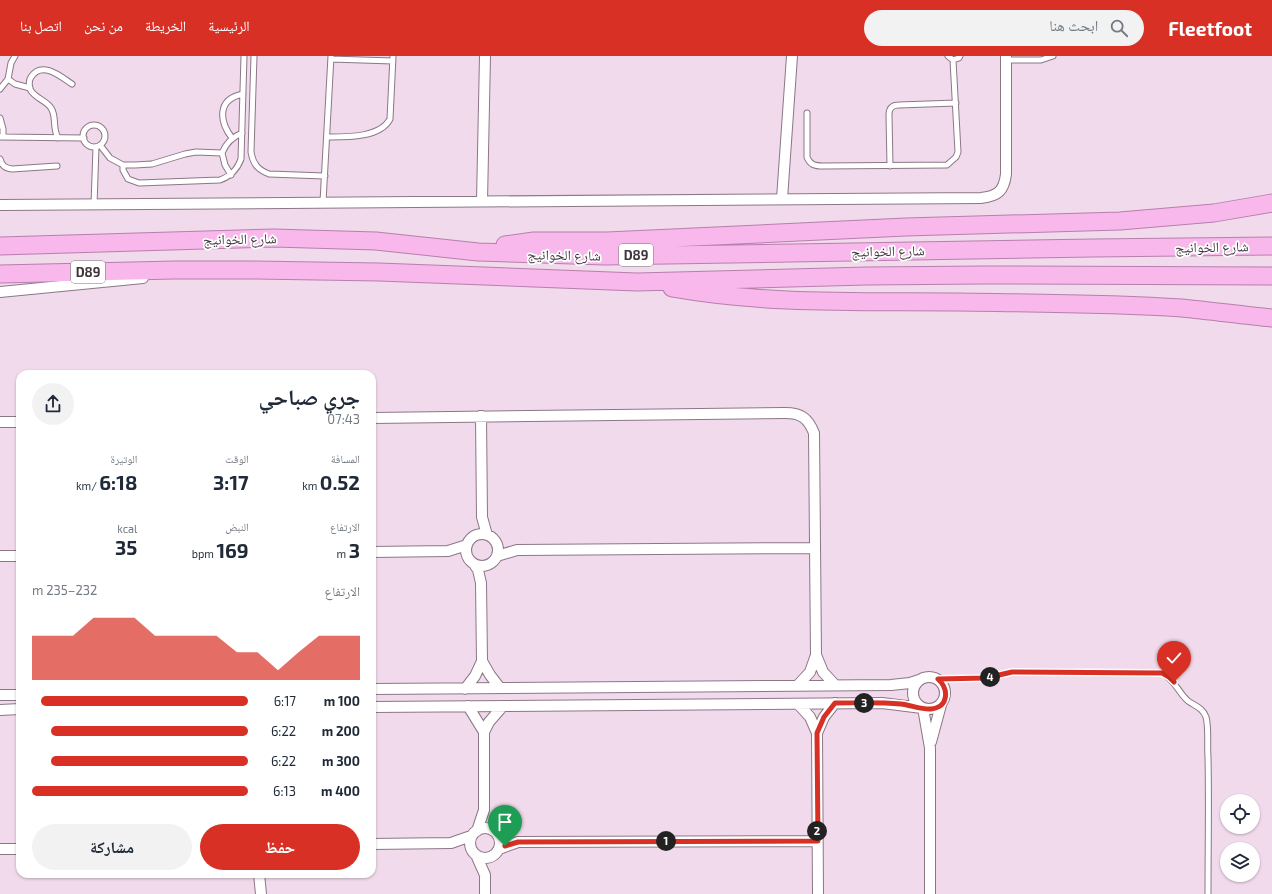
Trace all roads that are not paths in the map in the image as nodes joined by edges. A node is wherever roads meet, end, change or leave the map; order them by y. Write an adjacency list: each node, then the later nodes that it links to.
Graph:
1 (15, 56): 14 (lane)
2 (244, 56): 18 (lane)
3 (254, 56): 35 (lane)
4 (485, 56): 37 (street)
5 (792, 56): 36 (street)
6 (948, 56): 13 (lane)
7 (960, 56): 13 (lane)
8 (1053, 56): 12 (lane)
9 (331, 58): 10 (lane); 24 (lane)
10 (354, 58): 11 (lane)
11 (393, 58): 24 (lane)
12 (1006, 58): 36 (street)
13 (953, 60): 19 (lane)
14 (8, 79): 16 (lane); 17 (lane)
15 (72, 84): 16 (lane)
16 (30, 88): 25 (lane)
17 (0, 89)
18 (243, 94): 22 (lane); 27 (lane)
19 (956, 103): 33 (lane); 33 (lane)
20 (807, 113): 33 (lane)
21 (0, 118): 23 (lane)
22 (242, 133): 27 (lane); 34 (lane)
23 (2, 137): 25 (lane)
24 (327, 137): 35 (lane)
25 (58, 138): 26 (lane)
26 (84, 138): 28 (lane); 28 (lane)
27 (232, 138): 29 (lane)
28 (98, 146): 31 (lane); 41 (lane)
29 (222, 153): 31 (lane); 34 (lane)
30 (0, 159): 32 (lane)
31 (123, 165): 34 (lane)
32 (57, 166)
33 (890, 166)
34 (232, 175)
35 (325, 176): 38 (lane)
36 (782, 199): 37 (street)
37 (482, 201): 38 (street)
38 (323, 202): 41 (street)
39 (1272, 203): 44 (highway)
40 (0, 205): 41 (street)
41 (94, 205)
42 (0, 246): 44 (highway, شارع الخوانيج / D89)
43 (1272, 246): 44 (highway, شارع الخوانيج / D89)
44 (478, 252)
45 (175, 270): 46 (highway, شارع الخوانيج / D89); 48 (highway, شارع الخوانيج / D89); 49 (street)
46 (0, 274)
47 (1272, 276): 48 (highway, شارع الخوانيج / D89)
48 (637, 282): 50 (highway)
49 (0, 292)
50 (1272, 318)
51 (480, 416): 52 (street); 55 (street); 60 (street)
52 (376, 418)
53 (0, 422): 54 (street)
54 (16, 422)
55 (482, 517): 56 (street); 57 (street)
56 (475, 536): 57 (street); 59 (street)
57 (488, 536): 58 (street)
58 (496, 544): 61 (street); 66 (street)
59 (467, 545): 62 (street); 67 (street)
60 (815, 548): 61 (street); 70 (street)
61 (517, 550): 66 (street)
62 (448, 551): 63 (street); 67 (street)
63 (376, 552)
64 (0, 556): 65 (street)
65 (16, 556)
66 (497, 556): 68 (street)
67 (471, 561): 68 (street); 69 (street)
68 (490, 564): 69 (street)
69 (482, 583): 71 (street)
70 (816, 656): 74 (street); 75 (street)
71 (482, 661): 76 (street); 77 (street)
72 (938, 679): 73 (street); 83 (street); 111 (lane)
73 (919, 680): 75 (street); 87 (street)
74 (798, 685): 75 (street); 76 (street)
75 (835, 685)
76 (500, 688): 77 (street)
77 (465, 689): 78 (street)
78 (376, 690)
79 (0, 695): 80 (street)
80 (16, 695)
81 (835, 703): 82 (street); 87 (street); 91 (street)
82 (798, 704): 85 (street); 91 (street)
83 (941, 705): 87 (street); 92 (street)
84 (468, 706): 85 (street); 86 (street); 90 (street)
85 (503, 706): 90 (street)
86 (376, 707)
87 (922, 708): 92 (street)
88 (0, 710): 89 (street)
89 (16, 710)
90 (484, 732): 93 (street)
91 (817, 733): 96 (street)
92 (930, 748): 110 (street)
93 (484, 810): 94 (street); 95 (street)
94 (495, 833): 95 (street); 97 (street); 102 (street)
95 (474, 834): 98 (street); 103 (street)
96 (818, 841): 97 (street); 109 (street)
97 (518, 842): 102 (street)
98 (451, 843): 99 (street); 103 (street)
99 (376, 844)
100 (0, 849): 101 (street)
101 (16, 849)
102 (499, 849): 104 (street)
103 (475, 854): 104 (street); 105 (street)
104 (492, 857): 105 (street)
105 (485, 875): 108 (street)
106 (261, 878): 107 (street)
107 (261, 894)
108 (485, 894)
109 (818, 894)
110 (930, 894)
111 (1208, 894)

